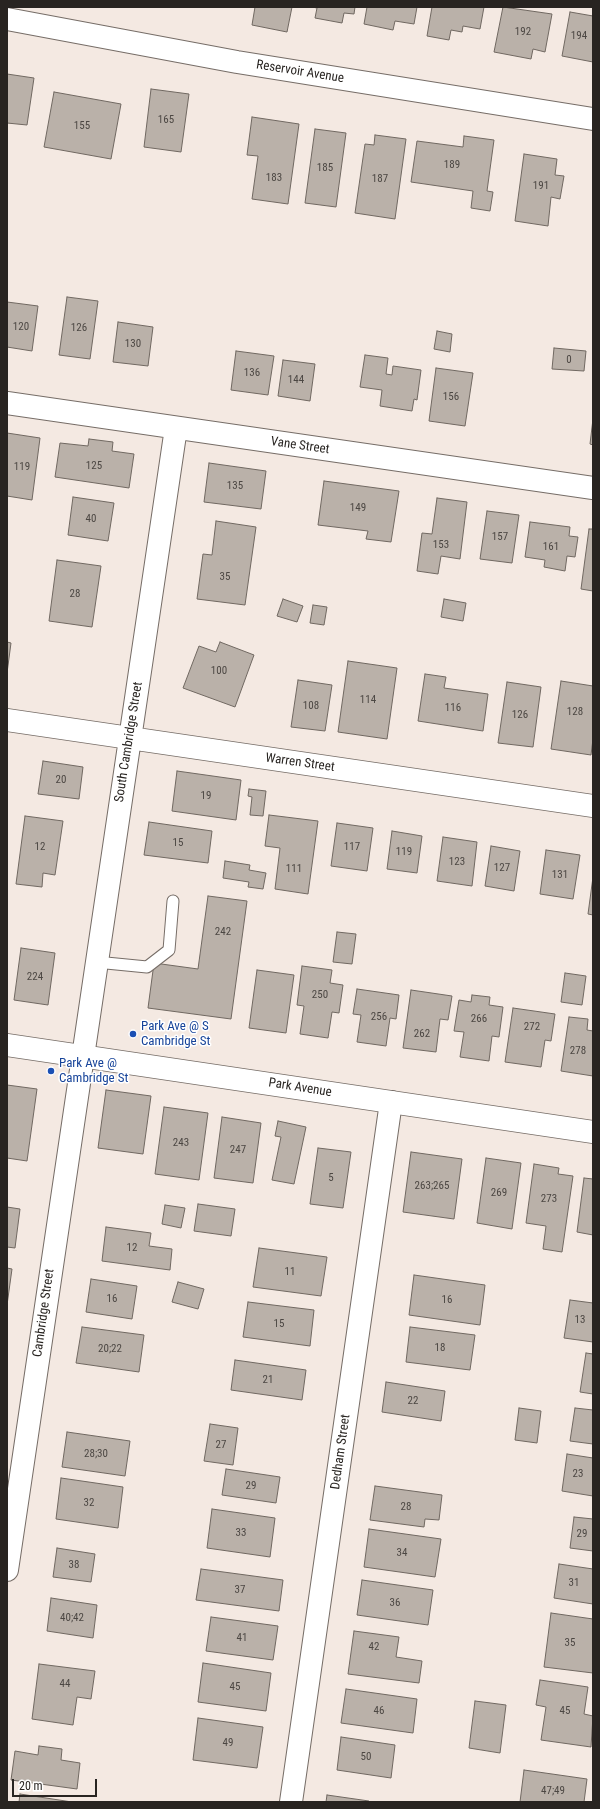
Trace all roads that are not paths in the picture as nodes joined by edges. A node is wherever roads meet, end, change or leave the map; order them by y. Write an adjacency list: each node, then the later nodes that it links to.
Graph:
1 (7, 19): 2 (street, Reservoir Avenue)
2 (593, 119)
3 (7, 403): 4 (street, Vane Street)
4 (176, 428): 5 (street, Vane Street); 7 (street, South Cambridge Street)
5 (593, 488)
6 (7, 720): 7 (street, Warren Street)
7 (129, 738): 8 (street, Warren Street); 10 (street, South Cambridge Street)
8 (593, 806)
9 (173, 901): 10 (lane)
10 (96, 962): 12 (street, South Cambridge Street)
11 (7, 1045): 12 (street, Park Avenue)
12 (82, 1056): 13 (street, Park Avenue); 15 (street, Cambridge Street)
13 (390, 1102): 14 (street, Park Avenue); 16 (street, Dedham Street)
14 (593, 1132)
15 (7, 1570)
16 (291, 1802)

